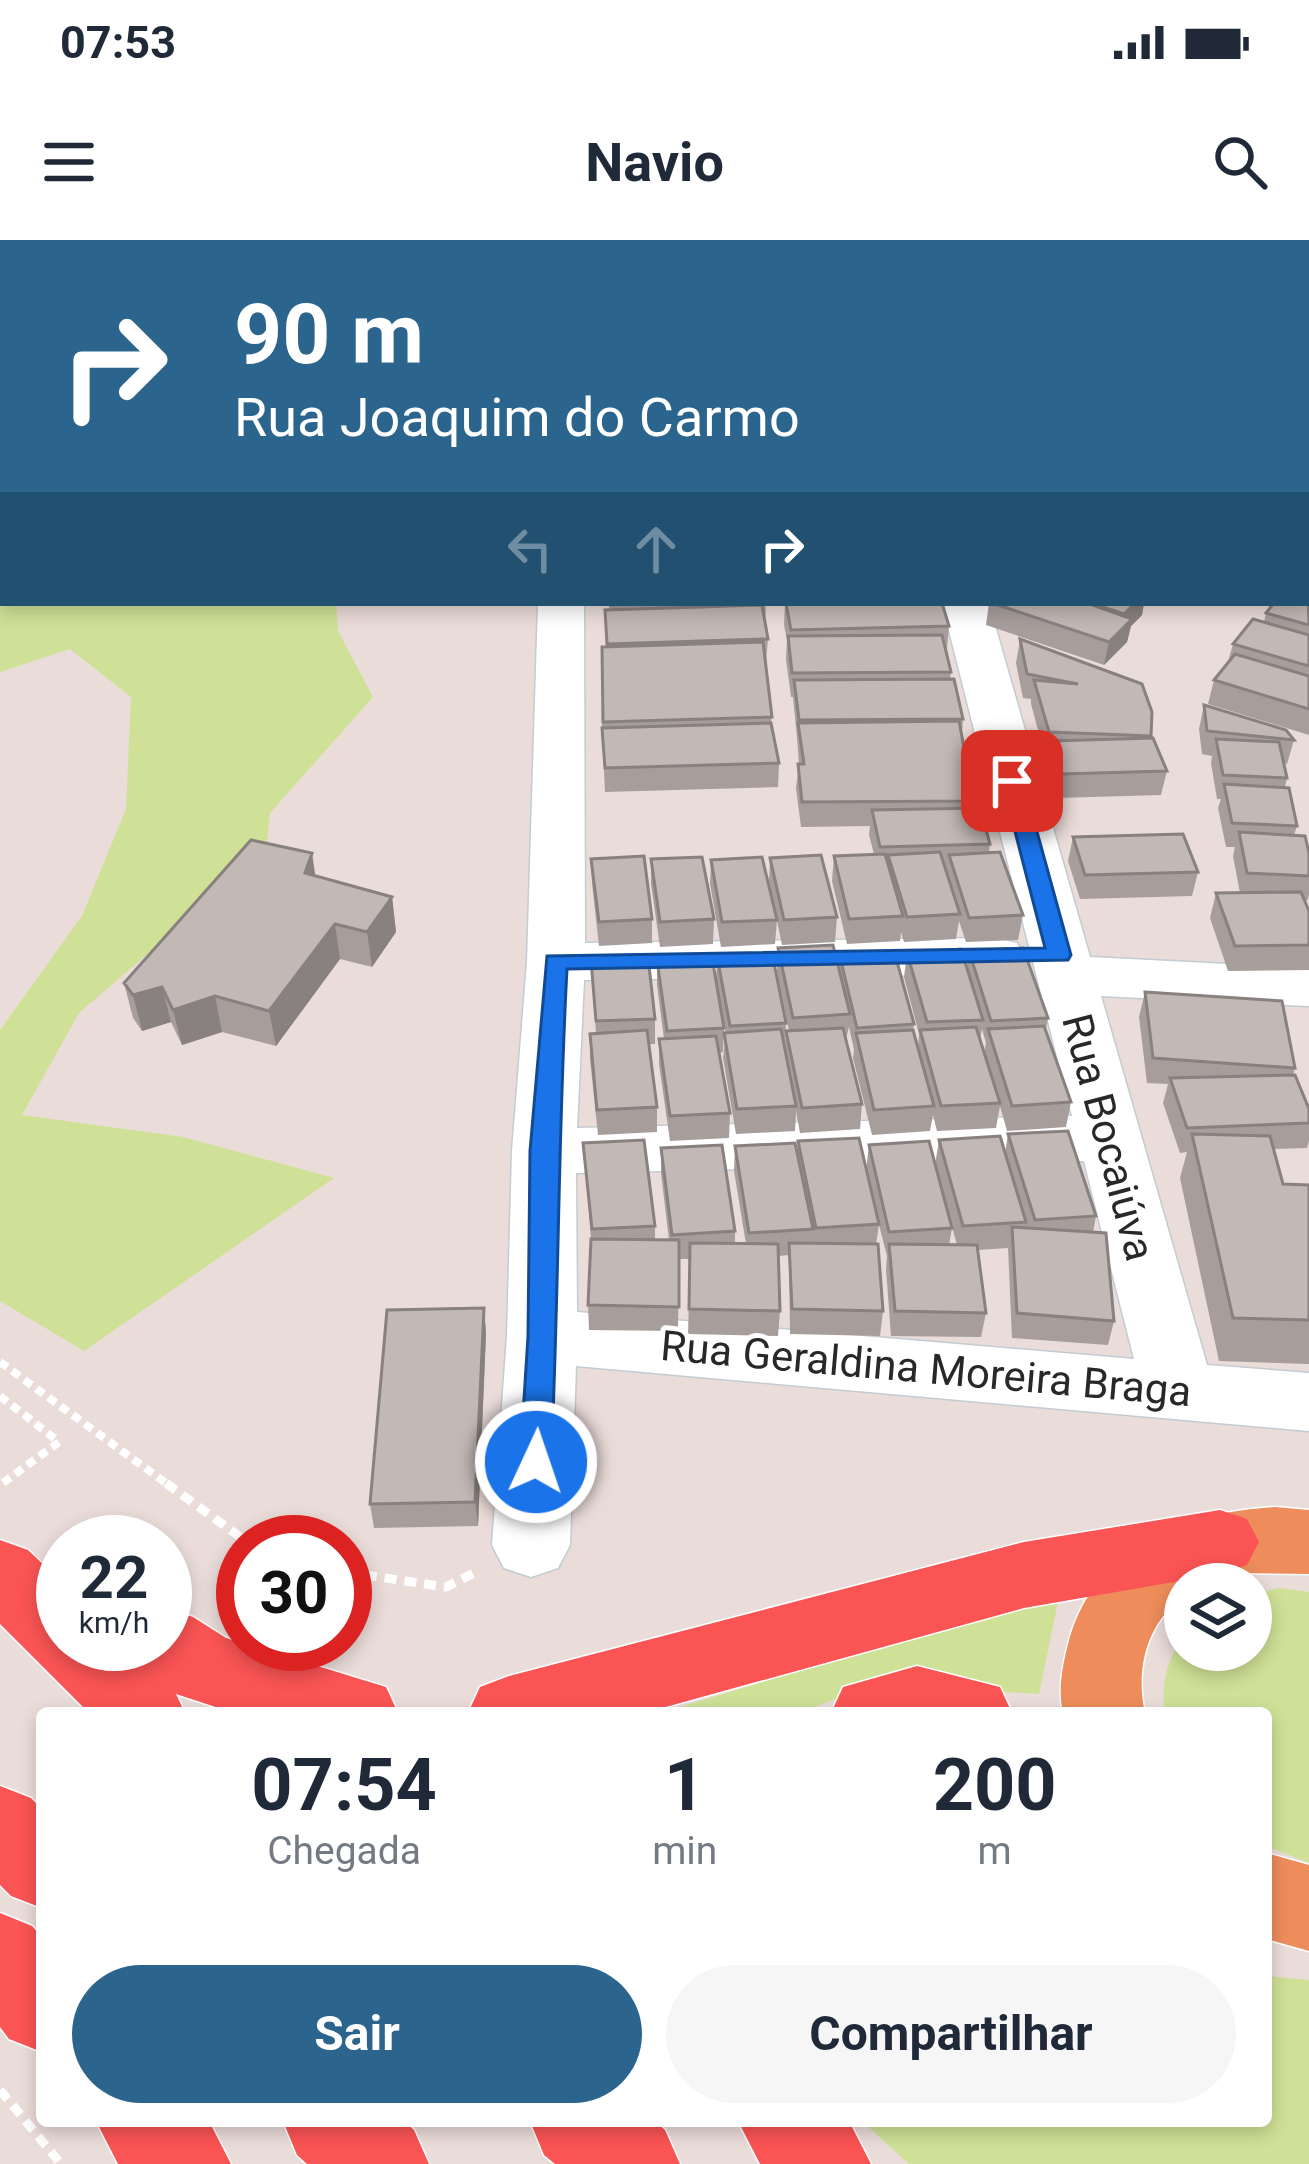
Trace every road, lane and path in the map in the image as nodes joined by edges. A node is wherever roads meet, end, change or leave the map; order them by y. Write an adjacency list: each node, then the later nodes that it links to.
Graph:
1 (561, 606): 3 (street)
2 (968, 606): 4 (street, Rua Bocaiúva)
3 (556, 962): 4 (street); 7 (street)
4 (1062, 965): 5 (street); 6 (street, Rua Bocaiúva)
5 (1309, 987)
6 (1108, 1138): 7 (street); 10 (street, Rua Bocaiúva)
7 (544, 1151): 8 (street)
8 (542, 1336): 10 (street, Rua Geraldina Moreira Braga); 18 (street)
9 (0, 1362): 14 (path)
10 (1178, 1389): 12 (street, Rua Geraldina Moreira Braga)
11 (0, 1396): 13 (path)
12 (1309, 1402)
13 (0, 1485)
14 (216, 1519)
15 (0, 1529): 19 (highway)
16 (1220, 1541): 17 (main road); 27 (highway); 30 (main road)
17 (1309, 1542)
18 (531, 1545): 21 (path)
19 (36, 1554)
20 (0, 1574): 22 (highway)
21 (372, 1576)
22 (36, 1609)
23 (192, 1660): 26 (highway)
24 (101, 1671): 25 (highway)
25 (138, 1707)
26 (336, 1707)
27 (531, 1707)
28 (898, 1707): 29 (highway)
29 (938, 1707)
30 (1102, 1707)
31 (0, 1827): 32 (highway)
32 (36, 1860)
33 (1272, 1898): 34 (main road)
34 (1309, 1908)
35 (0, 1958): 36 (highway)
36 (36, 1999)
37 (0, 2090): 42 (path)
38 (149, 2127): 43 (highway)
39 (338, 2127): 44 (highway)
40 (585, 2127): 45 (highway)
41 (791, 2127): 46 (highway)
42 (61, 2164)
43 (182, 2164)
44 (380, 2164)
45 (631, 2164)
46 (822, 2164)

